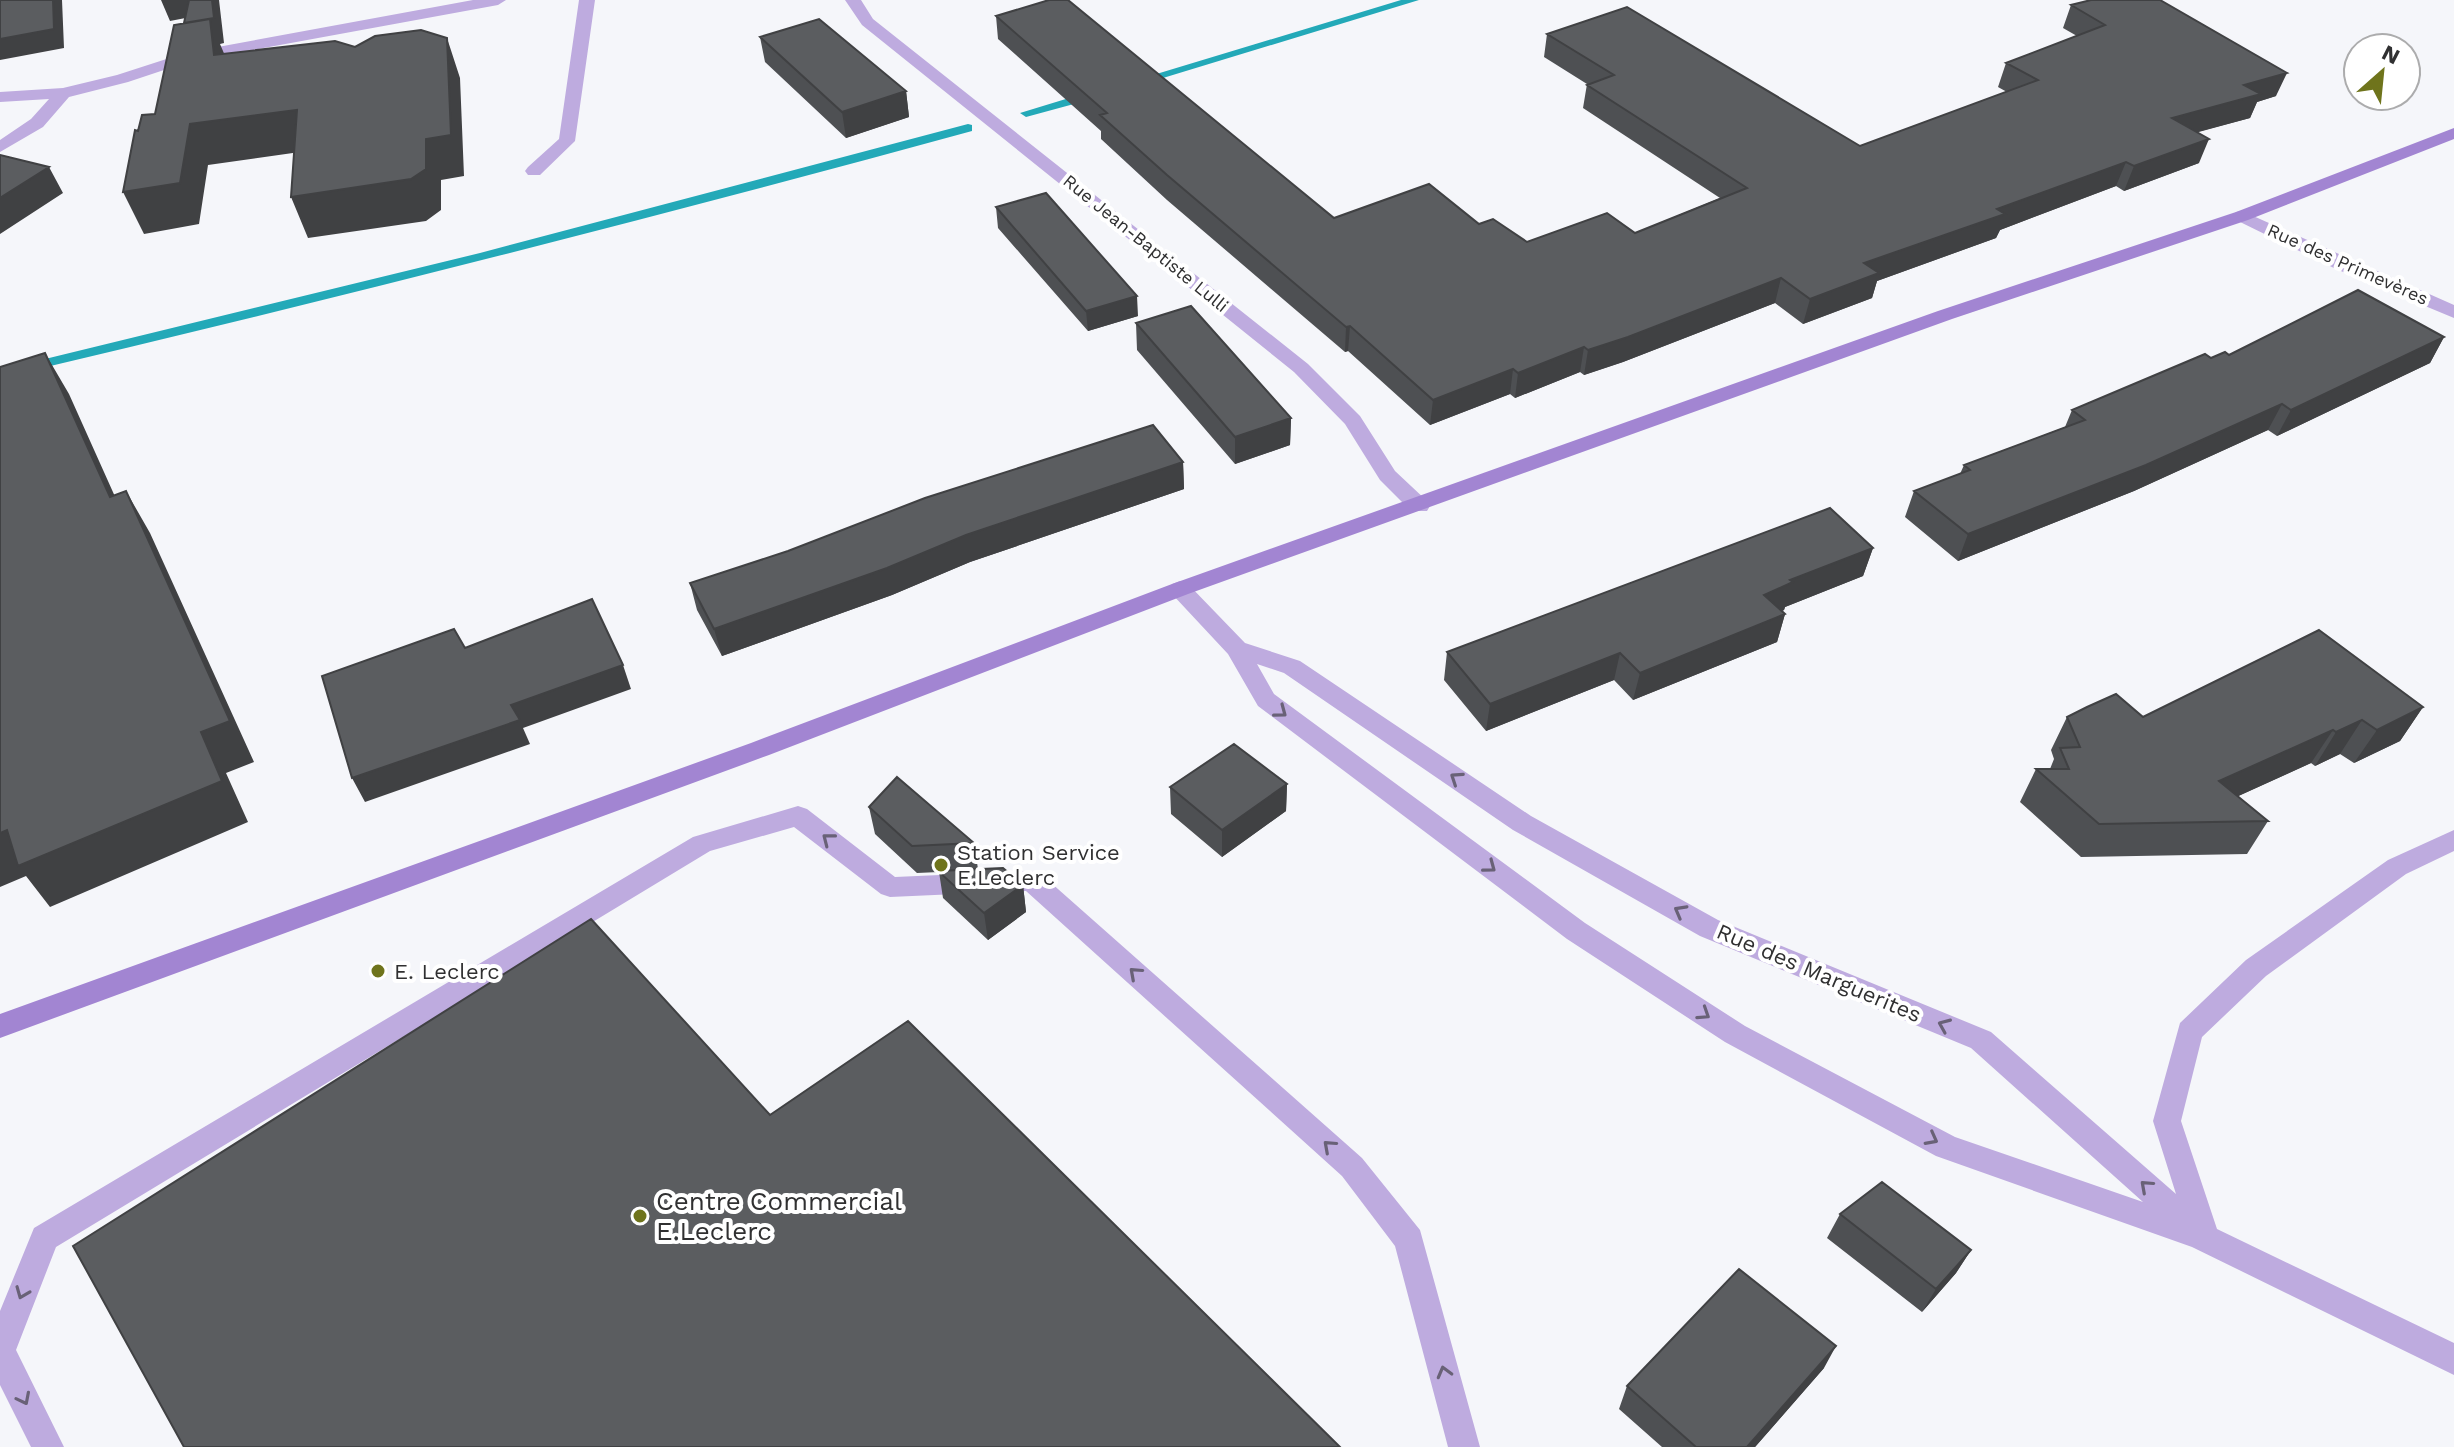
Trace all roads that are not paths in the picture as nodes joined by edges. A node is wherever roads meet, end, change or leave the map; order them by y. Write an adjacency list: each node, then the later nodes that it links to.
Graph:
1 (498, 0): 4 (street)
2 (587, 0): 8 (street)
3 (853, 0): 11 (street, Rue Jean-Baptiste Lulli)
4 (63, 93): 5 (street); 7 (street)
5 (0, 97)
6 (2454, 133): 9 (main road)
7 (0, 147)
8 (534, 171)
9 (2242, 216): 10 (street, Rue des Primevères); 11 (main road)
10 (2454, 312)
11 (1419, 506): 12 (main road)
12 (1180, 589): 13 (street, Rue des Marguerites); 15 (main road)
13 (1237, 649): 16 (street, Rue des Marguerites, one-way to 13); 16 (street, one-way to 16)
14 (2454, 840): 16 (street)
15 (0, 1026)
16 (2204, 1238): 18 (street, Rue des Marguerites)
17 (0, 1350): 19 (street, one-way to 19); 20 (street, one-way to 17)
18 (2454, 1360)
19 (48, 1447)
20 (1464, 1447)

